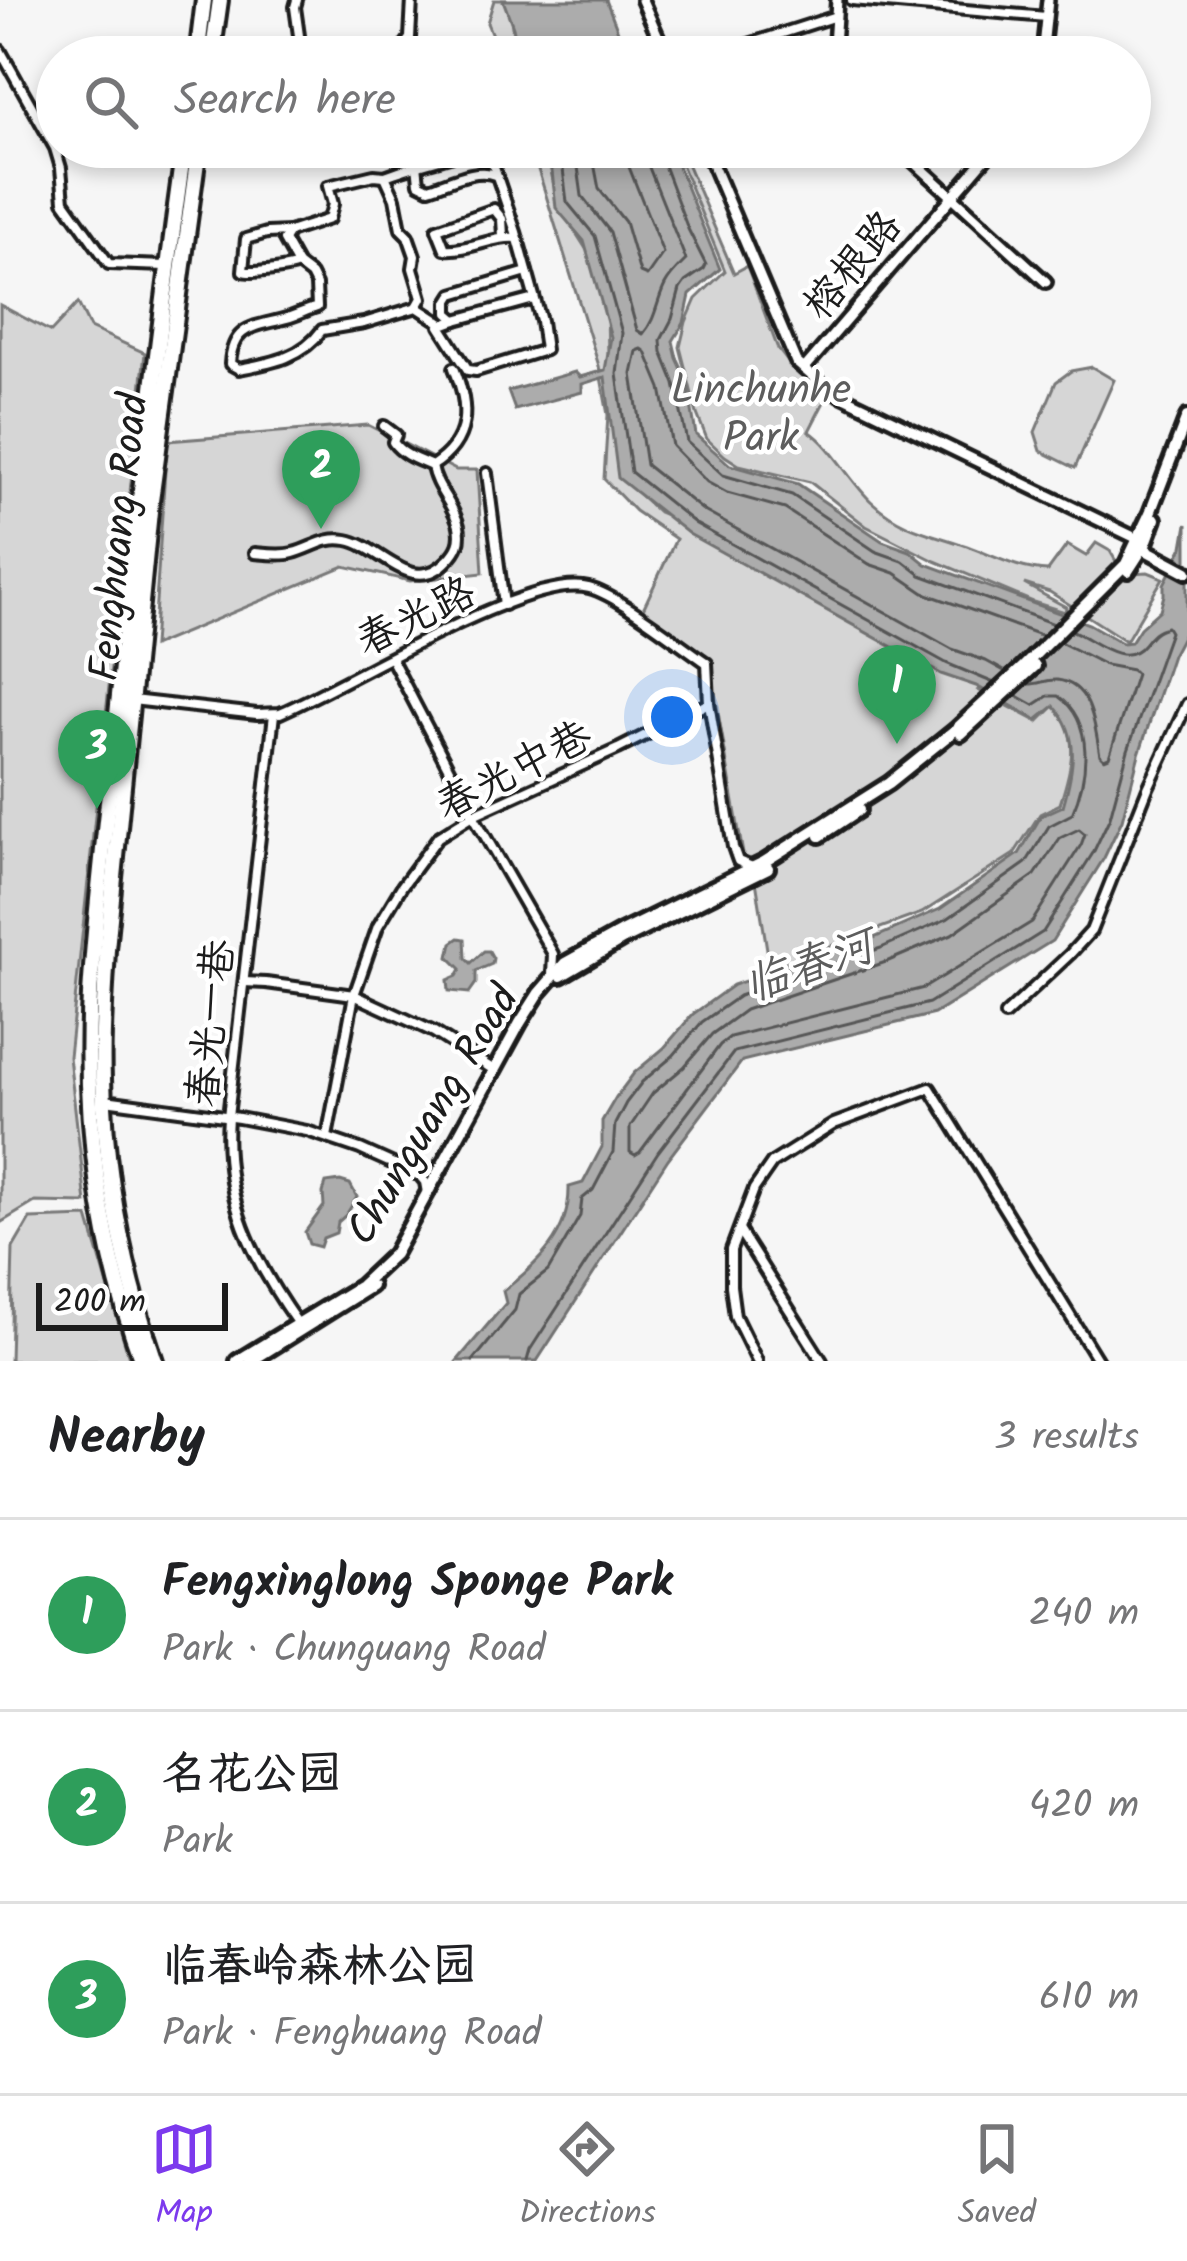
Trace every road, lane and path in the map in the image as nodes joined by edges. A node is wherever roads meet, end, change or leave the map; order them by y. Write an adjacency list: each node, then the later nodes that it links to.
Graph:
1 (205, 0): 11 (highway)
2 (220, 0): 12 (highway)
3 (412, 0): 14 (street)
4 (642, 0): 15 (street)
5 (837, 0): 9 (street)
6 (852, 0): 10 (street)
7 (1048, 0): 10 (street)
8 (295, 2): 13 (street)
9 (836, 16): 16 (street); 17 (street)
10 (1046, 17): 18 (street)
11 (200, 36)
12 (215, 36)
13 (299, 36)
14 (410, 36)
15 (658, 36)
16 (774, 36)
17 (835, 36)
18 (1044, 36)
19 (0, 50): 20 (street)
20 (36, 114)
21 (61, 168): 37 (street)
22 (181, 168): 37 (highway, Fenghuang Road)
23 (195, 168): 44 (highway, Fenghuang Road)
24 (407, 168): 30 (street)
25 (417, 168): 31 (street)
26 (492, 168): 31 (street)
27 (714, 168): 46 (street)
28 (921, 168): 32 (street)
29 (977, 168): 32 (street, 榕根路)
30 (386, 176): 33 (street); 41 (street)
31 (496, 176): 35 (street)
32 (952, 196): 39 (street); 46 (street, 榕根路)
33 (289, 232): 36 (street); 36 (street)
34 (503, 236): 34 (street); 35 (street)
35 (518, 238): 38 (street)
36 (298, 265): 41 (street)
37 (167, 266): 44 (highway, Fenghuang Road)
38 (527, 272): 40 (street); 42 (street)
39 (1046, 282)
40 (534, 299): 42 (street); 43 (street)
41 (416, 307): 43 (street)
42 (456, 320): 43 (street)
43 (445, 325)
44 (163, 349): 57 (highway, Fenghuang Road); 74 (highway, Fenghuang Road)
45 (454, 368): 50 (street)
46 (804, 369): 52 (street)
47 (1187, 417): 52 (main road)
48 (384, 426): 50 (street)
49 (1187, 435): 52 (main road)
50 (432, 466): 53 (street)
51 (487, 473): 55 (street)
52 (1142, 544): 54 (main road); 62 (main road, Chunguang Road)
53 (255, 553)
54 (1187, 568)
55 (504, 605): 56 (street, 春光路); 58 (street, 春光路)
56 (391, 658): 60 (street, 春光路); 61 (street)
57 (133, 700): 60 (street, 春光路); 68 (highway, Fenghuang Road)
58 (709, 703): 61 (street, 春光中巷); 62 (street)
59 (1187, 704): 66 (street)
60 (274, 713): 64 (street, 春光一巷)
61 (472, 815): 63 (street); 65 (street, 春光中巷)
62 (762, 866): 63 (main road, Chunguang Road); 77 (main road, Chunguang Road)
63 (552, 976): 67 (main road, Chunguang Road)
64 (244, 982): 65 (street); 69 (street, 春光一巷)
65 (354, 994): 67 (street); 70 (street, 春光中巷)
66 (1005, 1015)
67 (494, 1070): 71 (main road, Chunguang Road)
68 (104, 1100): 69 (street); 75 (highway, Fenghuang Road)
69 (229, 1117): 70 (street); 73 (street, 春光一巷)
70 (327, 1137): 71 (street)
71 (428, 1194): 73 (main road, Chunguang Road)
72 (738, 1228): 78 (street); 79 (street); 80 (street)
73 (298, 1324): 76 (main road, Chunguang Road)
74 (142, 1361)
75 (155, 1361)
76 (237, 1361)
77 (251, 1361)
78 (757, 1361)
79 (822, 1361)
80 (1098, 1361)

